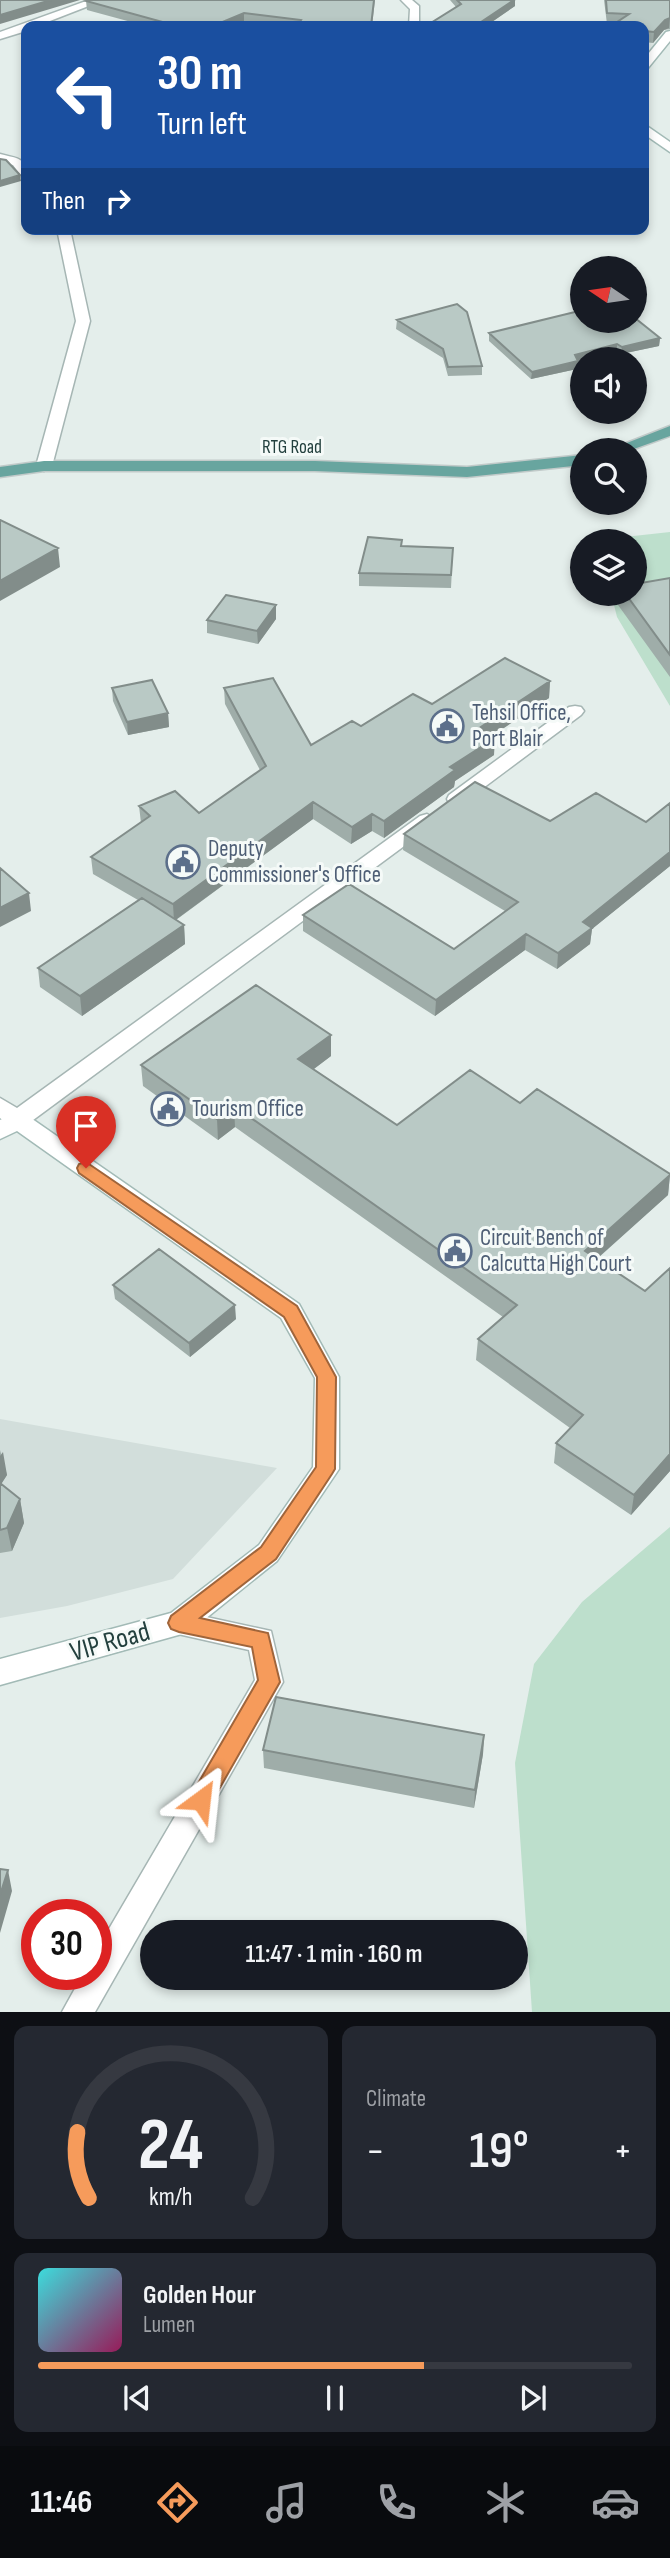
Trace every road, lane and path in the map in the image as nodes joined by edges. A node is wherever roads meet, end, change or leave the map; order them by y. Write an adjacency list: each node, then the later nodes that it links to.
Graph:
1 (99, 0): 3 (street)
2 (406, 0): 4 (street)
3 (43, 21)
4 (414, 21)
5 (21, 29): 7 (street)
6 (670, 34): 8 (street)
7 (0, 36)
8 (649, 60)
9 (649, 132): 10 (street)
10 (670, 148)
11 (0, 158): 12 (street)
12 (21, 167)
13 (64, 235): 17 (street)
14 (670, 431): 15 (main road)
15 (647, 439)
16 (570, 461): 17 (main road, RTG Road)
17 (44, 466): 18 (main road, RTG Road)
18 (0, 472)
19 (575, 711): 20 (street)
20 (6, 1119): 21 (street, VIP Road)
21 (179, 1623): 22 (street, VIP Road); 23 (street)
22 (0, 1672)
23 (78, 2012)

